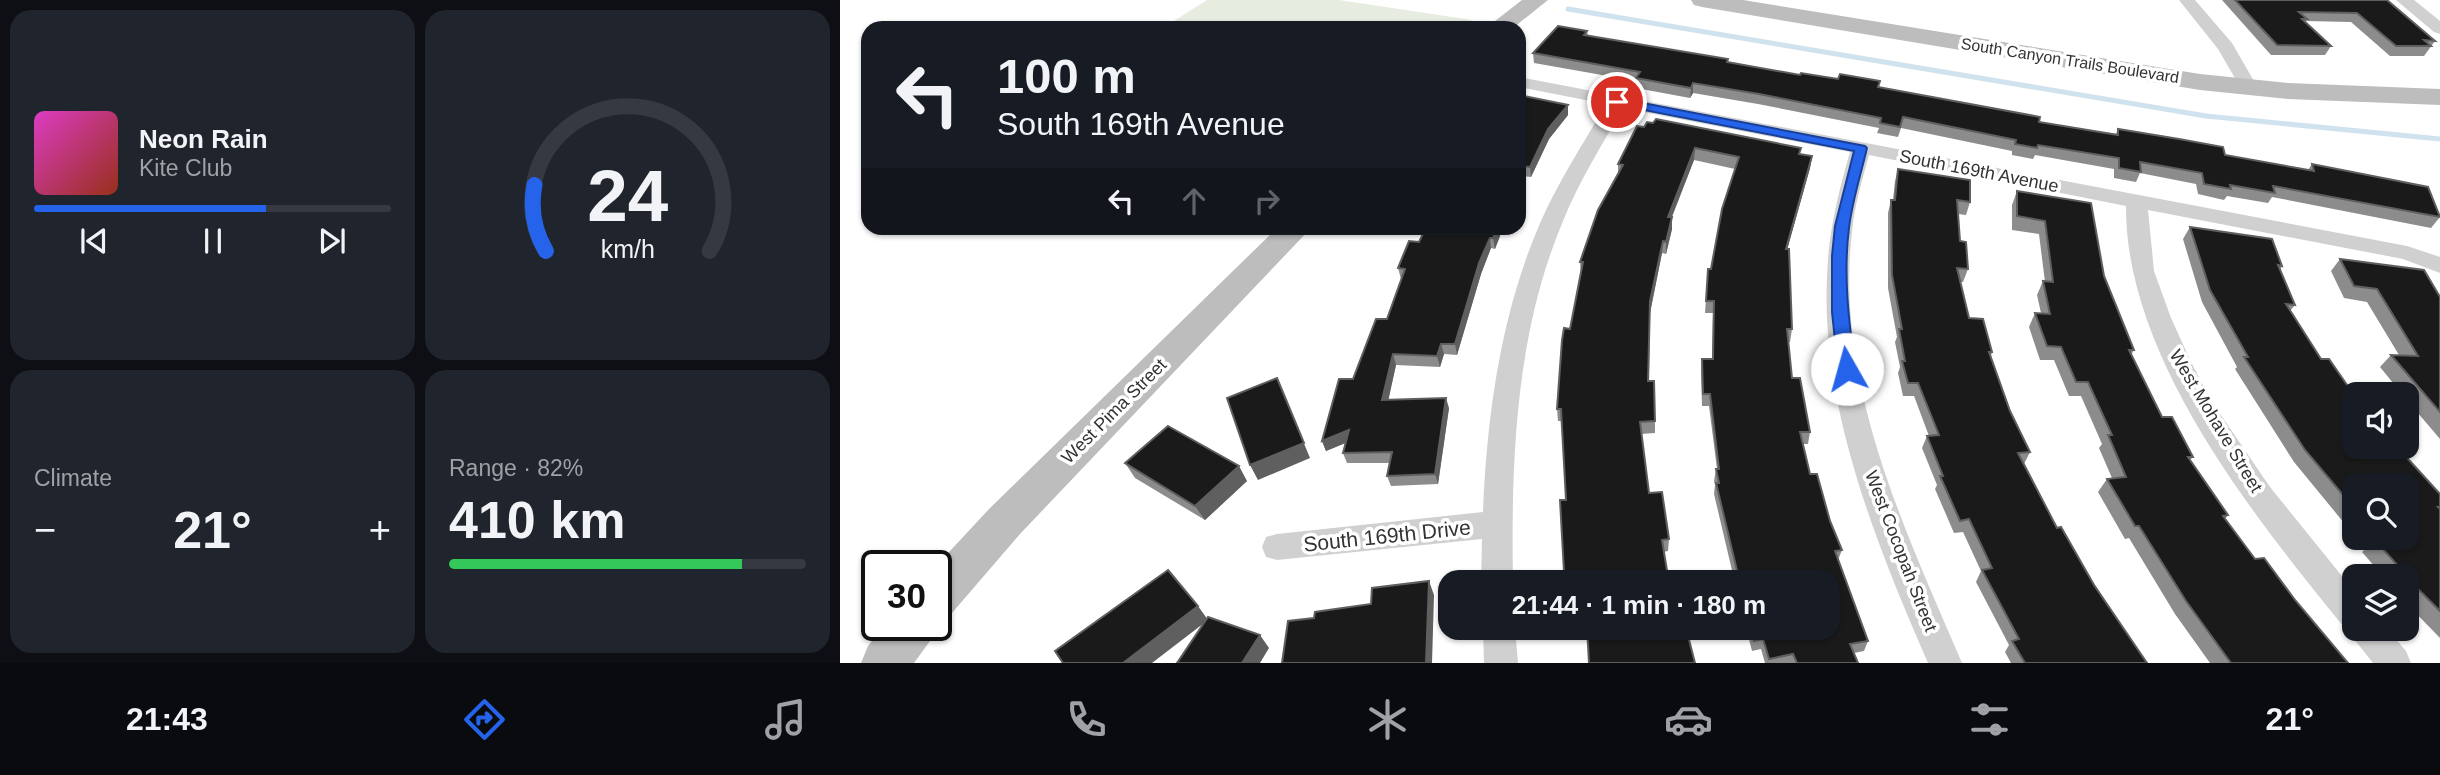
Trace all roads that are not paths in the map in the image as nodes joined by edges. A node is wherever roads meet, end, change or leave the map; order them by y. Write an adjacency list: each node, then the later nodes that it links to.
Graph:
1 (1702, 0): 8 (street, South Canyon Trails Boulevard)
2 (2187, 0): 8 (street)
3 (2404, 0): 6 (street)
4 (1529, 5): 5 (street)
5 (1507, 21)
6 (2440, 29)
7 (1526, 83): 10 (street, South 169th Avenue)
8 (2249, 88): 9 (street, South Canyon Trails Boulevard)
9 (2440, 97)
10 (1617, 102): 11 (street, South 169th Avenue); 15 (street)
11 (1861, 148): 12 (street, South 169th Avenue); 25 (street, West Cocopah Street)
12 (2137, 202): 14 (street, South 169th Avenue); 19 (street, West Mohave Street)
13 (1289, 235): 18 (street, West Pima Street)
14 (2439, 264)
15 (1497, 524): 16 (street, South 169th Drive); 17 (street)
16 (1277, 547)
17 (1497, 570)
18 (952, 580)
19 (2342, 601)
20 (1499, 640): 24 (street)
21 (901, 641): 23 (street)
22 (2376, 641): 26 (street)
23 (884, 663)
24 (1500, 663)
25 (1945, 663)
26 (2394, 663)

